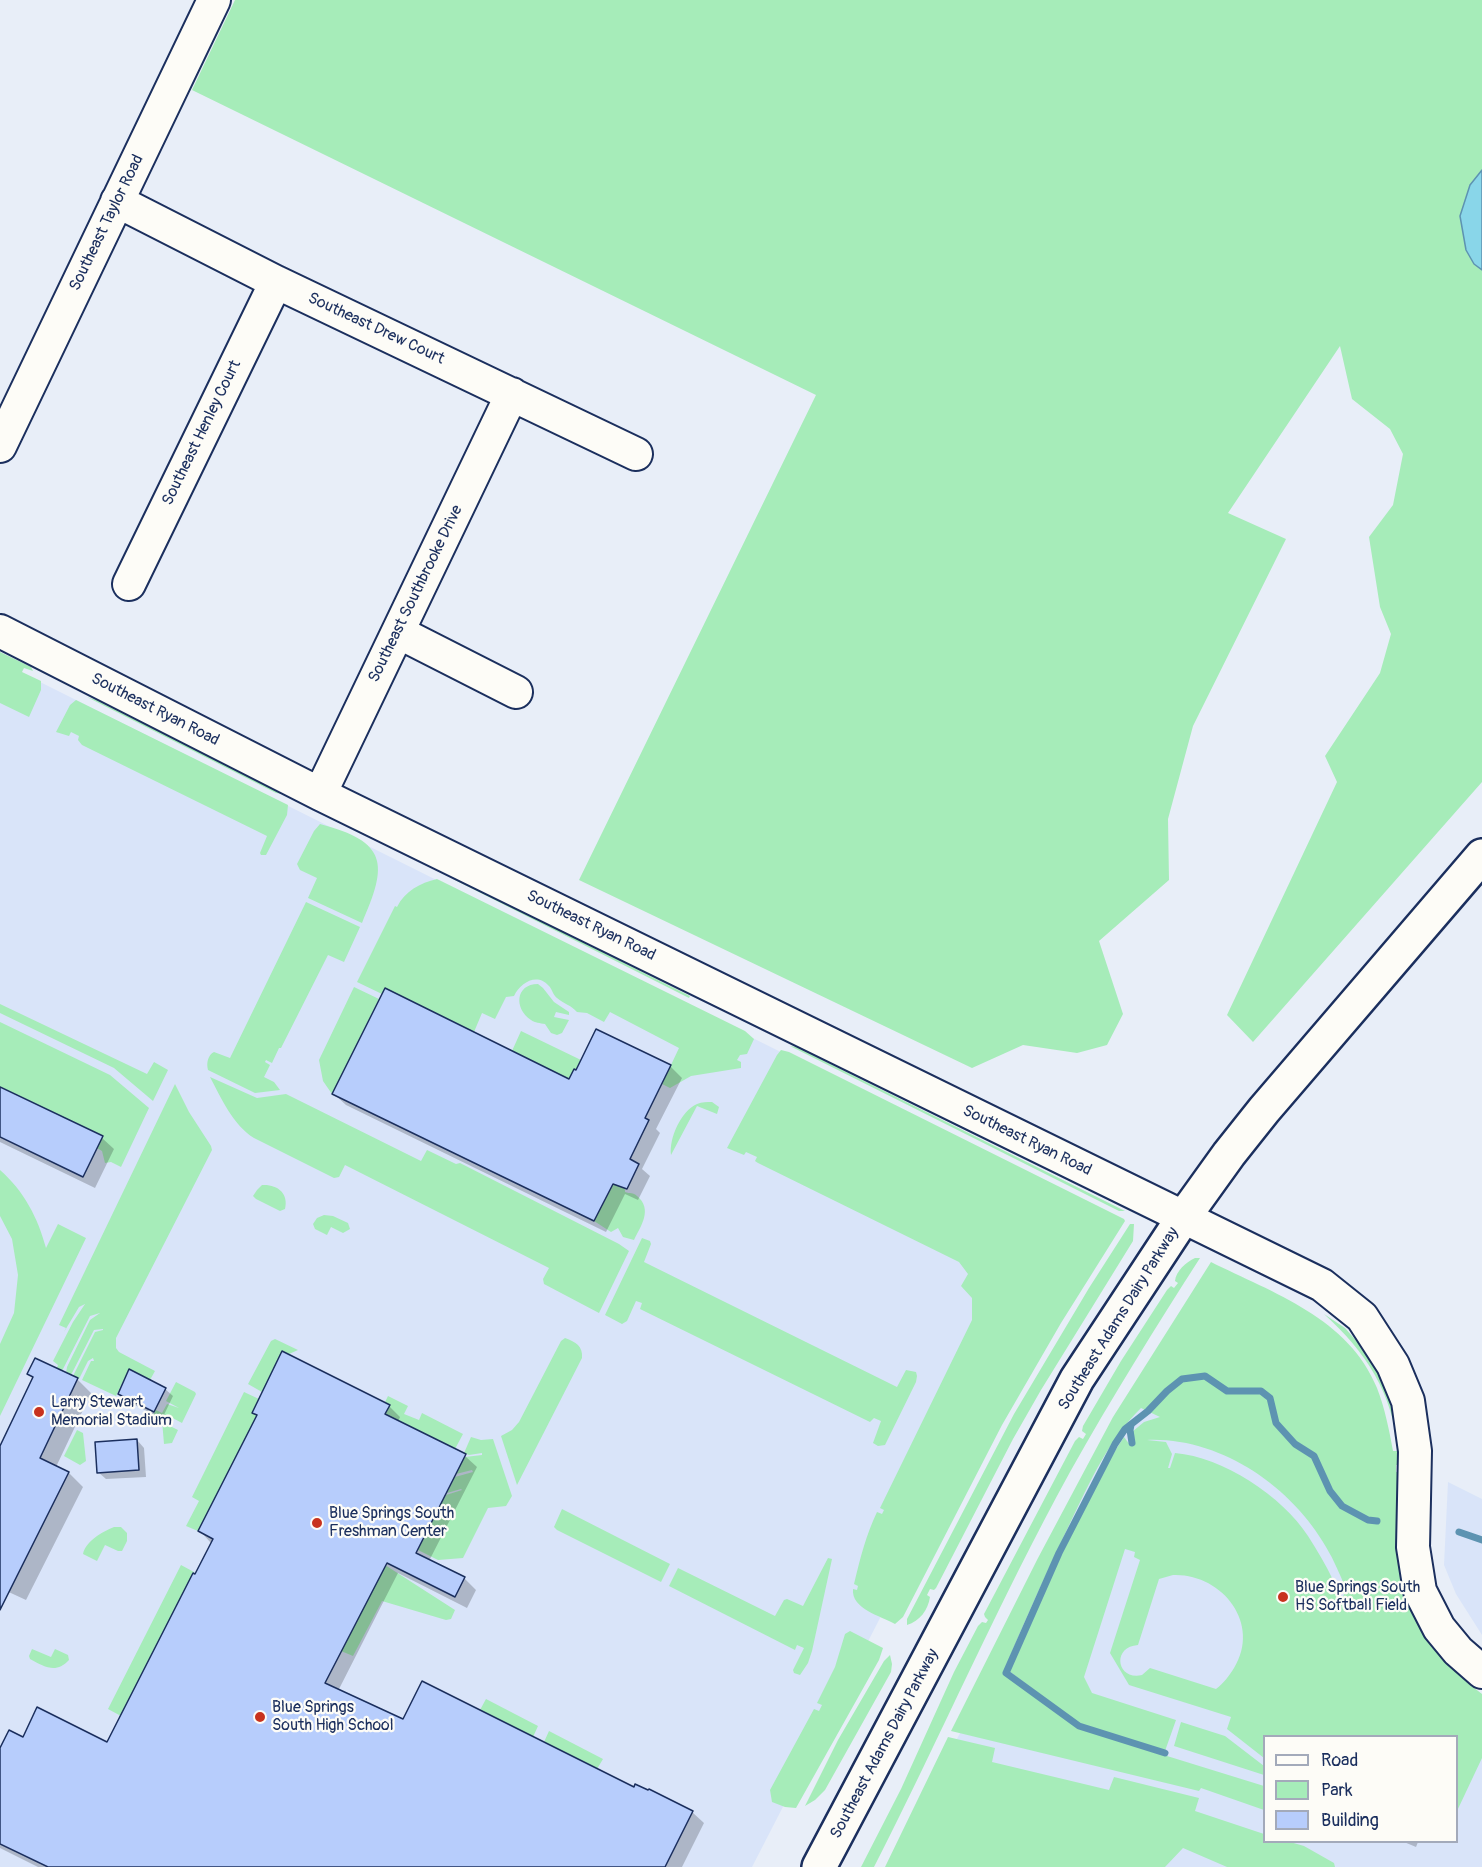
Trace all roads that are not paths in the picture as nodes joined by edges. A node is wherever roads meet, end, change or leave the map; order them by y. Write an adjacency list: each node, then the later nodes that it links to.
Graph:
1 (214, 0): 2 (street, Southeast Taylor Road)
2 (117, 201): 3 (street, Southeast Drew Court); 5 (street, Southeast Taylor Road)
3 (276, 282): 4 (street, Southeast Drew Court); 7 (street, Southeast Henley Court)
4 (512, 394): 6 (street, Southeast Drew Court); 9 (street, Southeast Southbrooke Drive)
5 (0, 446)
6 (636, 454)
7 (129, 584)
8 (0, 631): 11 (street, Southeast Ryan Road)
9 (398, 632): 10 (street); 11 (street, Southeast Southbrooke Drive)
10 (516, 692)
11 (320, 794): 13 (street, Southeast Ryan Road)
12 (1482, 856): 13 (main road, Southeast Adams Dairy Parkway)
13 (1183, 1218): 14 (street, Southeast Ryan Road); 15 (main road, Southeast Adams Dairy Parkway)
14 (1482, 1672)
15 (819, 1867)

